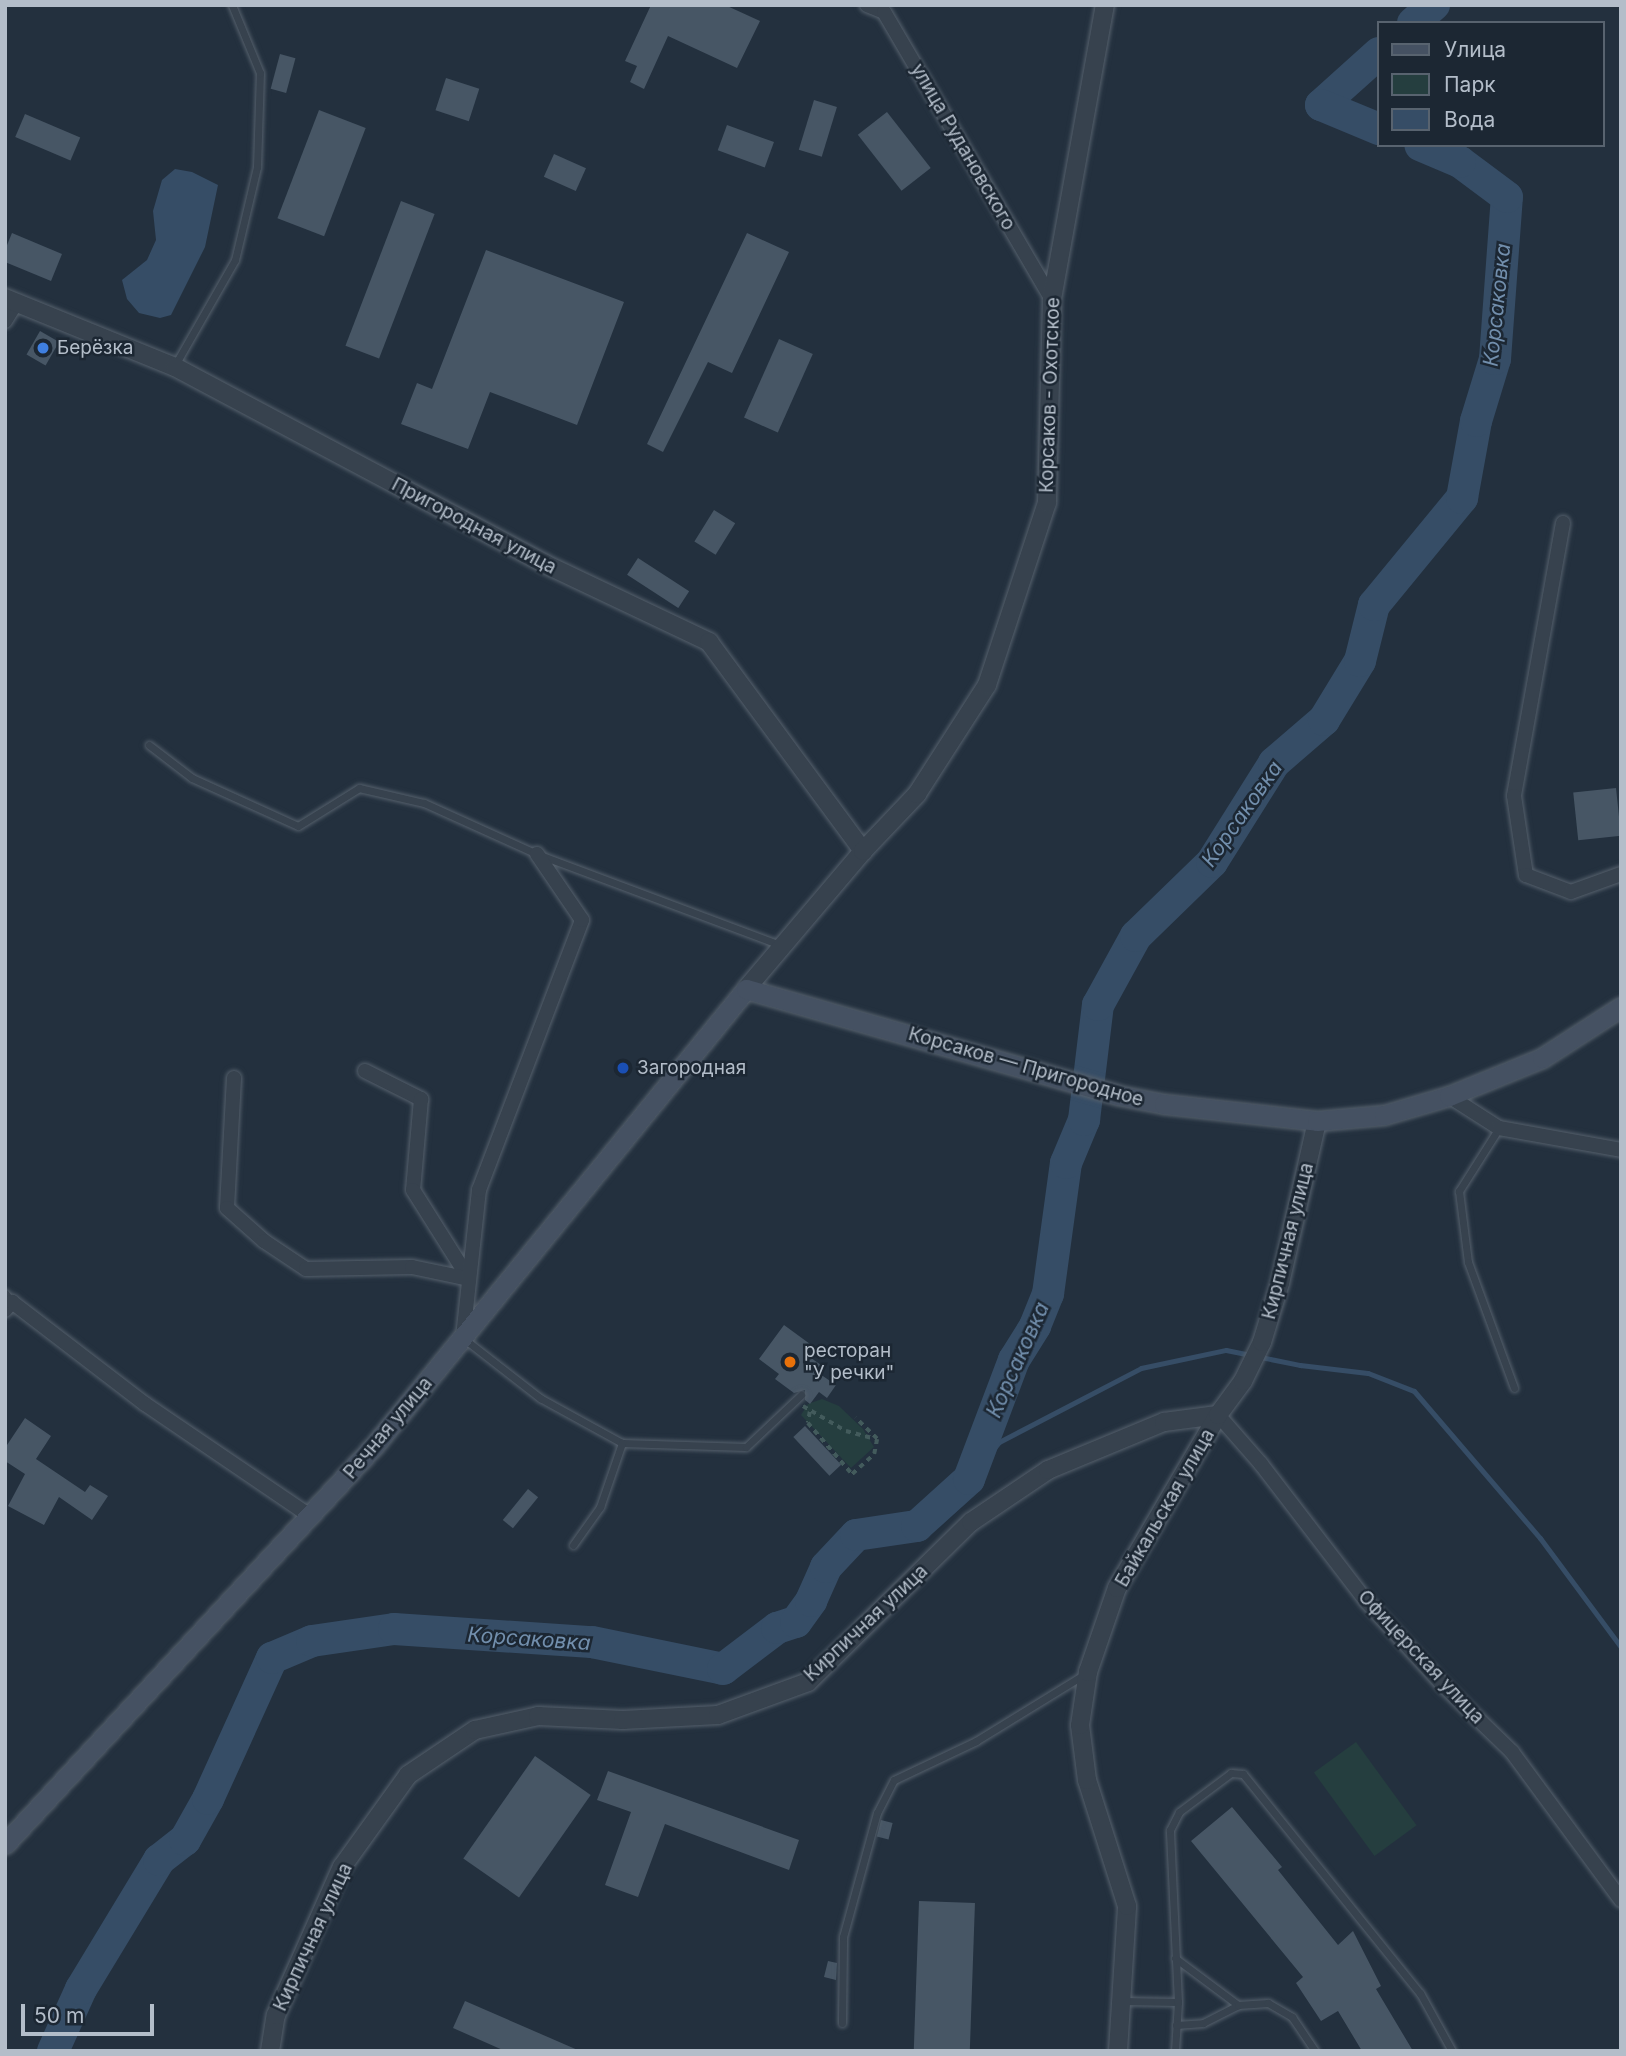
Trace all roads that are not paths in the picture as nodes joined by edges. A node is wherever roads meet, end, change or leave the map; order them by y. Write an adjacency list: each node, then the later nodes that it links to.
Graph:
1 (232, 5): 7 (lane)
2 (867, 5): 4 (street, улица Рудановского)
3 (1105, 5): 4 (street, Корсаков - Охотское)
4 (1052, 299): 10 (street, Корсаков - Охотское)
5 (11, 300): 6 (street); 7 (street, Пригородная улица)
6 (5, 321)
7 (175, 367): 10 (street, Пригородная улица)
8 (1563, 523): 12 (street)
9 (149, 745): 11 (lane)
10 (863, 851): 13 (street, Корсаков - Охотское)
11 (537, 854): 13 (lane); 22 (street)
12 (1621, 874)
13 (781, 946): 14 (street, Корсаков - Охотское)
14 (746, 989): 19 (main road, Корсаков — Пригородное); 24 (main road, Речная улица)
15 (1621, 1007): 18 (main road, Корсаков — Пригородное)
16 (365, 1071): 22 (street)
17 (234, 1078): 22 (street)
18 (1449, 1096): 19 (main road, Корсаков — Пригородное); 20 (street)
19 (1317, 1121): 27 (street, Кирпичная улица)
20 (1499, 1128): 21 (street); 25 (lane)
21 (1621, 1150)
22 (469, 1279): 24 (street)
23 (8, 1302): 29 (street)
24 (463, 1338): 28 (lane); 29 (main road, Речная улица)
25 (1514, 1388)
26 (798, 1398): 28 (lane)
27 (1218, 1415): 31 (street, Байкальская улица); 33 (street, Офицерская улица); 40 (street, Кирпичная улица)
28 (622, 1443): 30 (lane)
29 (310, 1517): 32 (main road, Речная улица)
30 (573, 1545)
31 (1088, 1672): 35 (street, Байкальская улица); 38 (lane)
32 (5, 1844)
33 (1621, 1900)
34 (1175, 1958): 36 (lane); 37 (lane); 44 (lane)
35 (1121, 2001): 36 (lane); 41 (street, Байкальская улица)
36 (1178, 2003): 39 (lane)
37 (1238, 2005): 39 (lane); 43 (lane)
38 (842, 2023)
39 (1177, 2025): 42 (lane)
40 (270, 2051)
41 (1118, 2051)
42 (1175, 2051)
43 (1315, 2051)
44 (1452, 2051)

